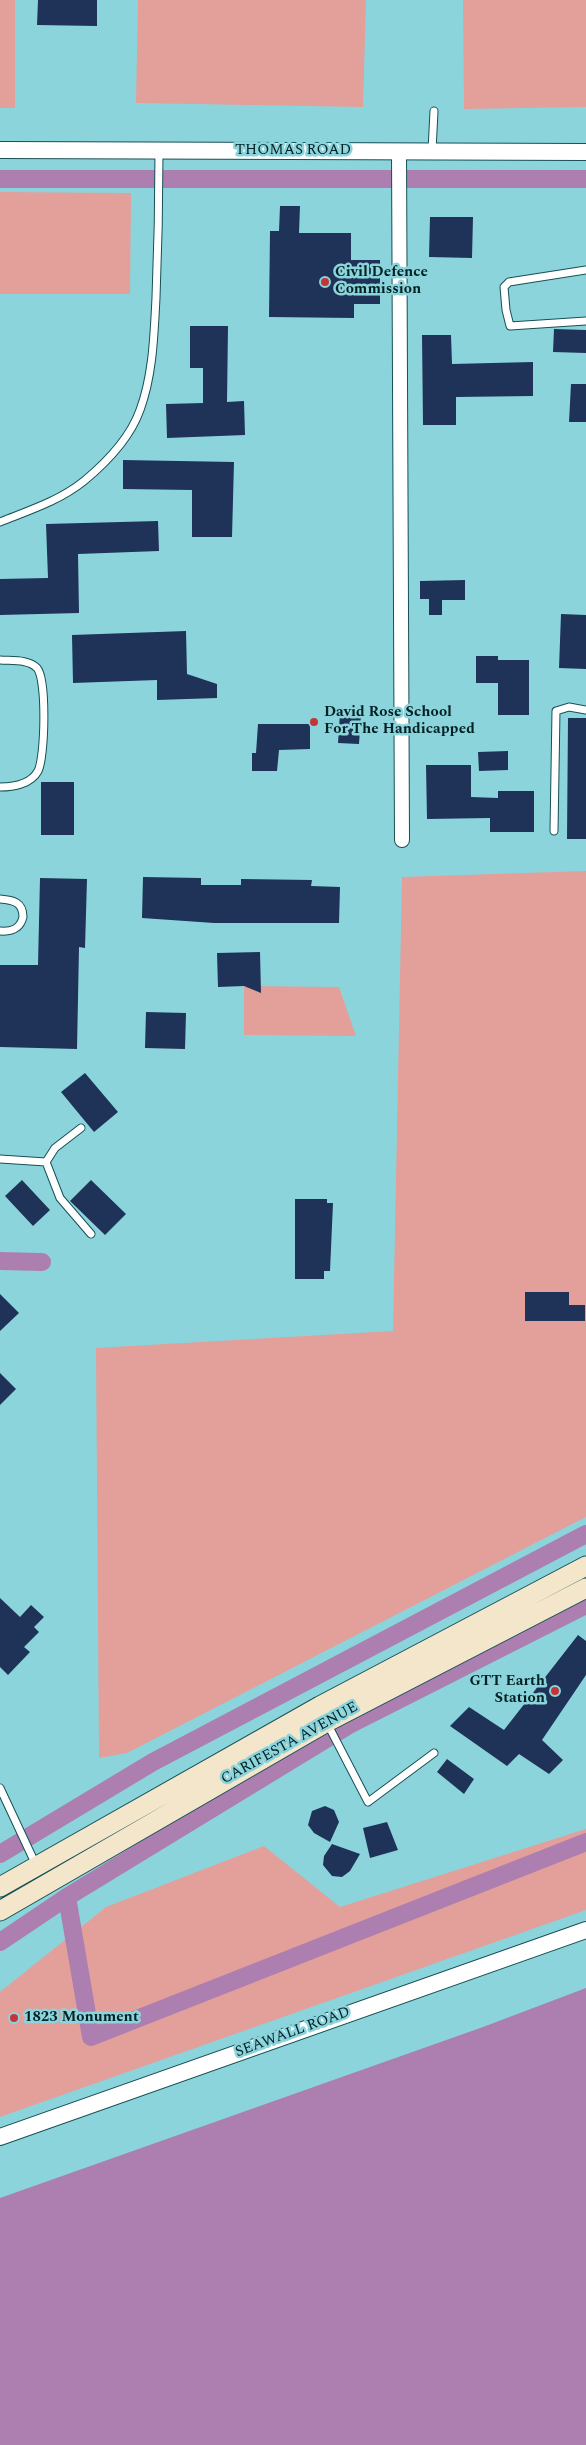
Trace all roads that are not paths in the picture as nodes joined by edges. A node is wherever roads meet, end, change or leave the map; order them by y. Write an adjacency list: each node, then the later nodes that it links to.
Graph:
1 (434, 111): 3 (lane)
2 (0, 150): 5 (street, THOMAS ROAD)
3 (432, 152): 4 (street, THOMAS ROAD); 6 (street, THOMAS ROAD)
4 (586, 152)
5 (159, 157): 6 (street, THOMAS ROAD); 9 (lane)
6 (399, 159): 14 (street)
7 (586, 270): 8 (lane)
8 (586, 321)
9 (2, 521)
10 (0, 660): 12 (lane)
11 (586, 710): 13 (lane)
12 (0, 787)
13 (554, 831)
14 (402, 840)
15 (0, 899): 16 (lane)
16 (0, 931)
17 (81, 1128): 19 (lane)
18 (0, 1159): 19 (lane)
19 (46, 1162): 20 (lane)
20 (91, 1234)
21 (586, 1566): 26 (main road, CARIFESTA AVENUE)
22 (586, 1588): 23 (main road, CARIFESTA AVENUE)
23 (327, 1722): 24 (lane); 26 (main road, CARIFESTA AVENUE)
24 (434, 1753)
25 (0, 1788): 26 (lane)
26 (41, 1873): 27 (main road, CARIFESTA AVENUE); 28 (main road, CARIFESTA AVENUE)
27 (0, 1887)
28 (0, 1911)
29 (586, 1930): 30 (street, SEAWALL ROAD)
30 (0, 2137)

